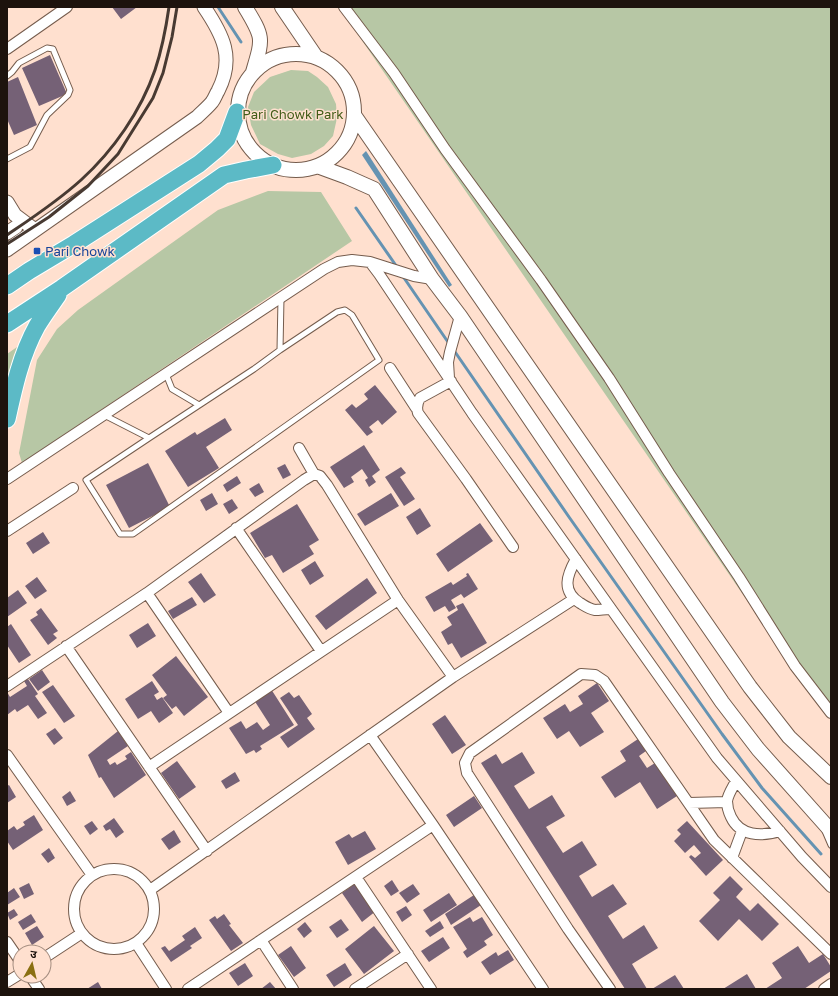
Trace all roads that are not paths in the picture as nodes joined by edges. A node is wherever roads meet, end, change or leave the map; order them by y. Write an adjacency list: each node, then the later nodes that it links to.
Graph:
1 (67, 7): 6 (street)
2 (204, 7): 18 (street)
3 (245, 7): 8 (main road)
4 (282, 7): 7 (main road)
5 (344, 7): 53 (street)
6 (7, 49)
7 (316, 57): 8 (main road); 11 (main road)
8 (253, 72): 10 (main road)
9 (7, 76): 13 (lane)
10 (238, 112): 14 (main road); 22 (highway)
11 (354, 115): 15 (main road); 57 (main road)
12 (7, 151): 13 (lane)
13 (9, 158)
14 (273, 165): 15 (main road); 23 (highway)
15 (317, 166): 21 (main road)
16 (7, 202): 17 (street)
17 (12, 225): 18 (street); 19 (street)
18 (35, 230): 19 (street)
19 (12, 246)
20 (370, 262): 21 (street); 24 (street); 30 (street)
21 (432, 279): 25 (main road)
22 (7, 286)
23 (62, 288): 26 (highway); 34 (highway)
24 (281, 297): 27 (lane); 29 (street)
25 (460, 316): 30 (street); 62 (main road)
26 (7, 324)
27 (280, 350): 31 (lane); 35 (lane)
28 (390, 368): 32 (street)
29 (166, 374): 31 (lane); 33 (street)
30 (450, 380): 32 (street); 43 (street)
31 (199, 405): 35 (lane)
32 (416, 408): 42 (street)
33 (104, 415): 35 (lane); 38 (street)
34 (7, 419)
35 (149, 438)
36 (299, 448): 37 (street)
37 (314, 474): 40 (street); 46 (street)
38 (7, 479)
39 (72, 488): 41 (street)
40 (236, 528): 44 (street); 49 (street)
41 (7, 531)
42 (513, 547)
43 (576, 559): 45 (street); 47 (street)
44 (147, 593): 48 (street); 52 (street)
45 (574, 599): 47 (street); 50 (street)
46 (398, 600): 49 (street); 50 (street)
47 (610, 609): 58 (street)
48 (66, 646): 51 (street); 56 (street)
49 (321, 651): 52 (street)
50 (454, 677): 54 (street)
51 (7, 686)
52 (228, 713): 56 (street)
53 (831, 713)
54 (370, 735): 61 (street); 66 (street)
55 (7, 755): 68 (street)
56 (149, 767): 66 (street)
57 (831, 777)
58 (736, 781): 59 (street); 64 (street)
59 (727, 802): 60 (street); 63 (street)
60 (689, 803): 67 (street); 85 (street)
61 (433, 825): 69 (street); 84 (street)
62 (826, 827): 65 (lane)
63 (742, 831): 64 (street); 67 (street)
64 (780, 831): 70 (street)
65 (831, 845)
66 (207, 851): 71 (street)
67 (732, 858): 77 (street)
68 (92, 875): 71 (street); 72 (street)
69 (356, 877): 73 (street); 76 (street)
70 (831, 887)
71 (150, 890): 74 (street)
72 (82, 933): 74 (street); 75 (street)
73 (261, 940): 80 (street); 81 (street)
74 (136, 943): 79 (street)
75 (52, 953)
76 (408, 954): 82 (street); 83 (street)
77 (831, 954)
78 (831, 984): 86 (street)
79 (166, 989)
80 (188, 989)
81 (293, 989)
82 (355, 989)
83 (431, 989)
84 (543, 989)
85 (610, 989)
86 (824, 989)

